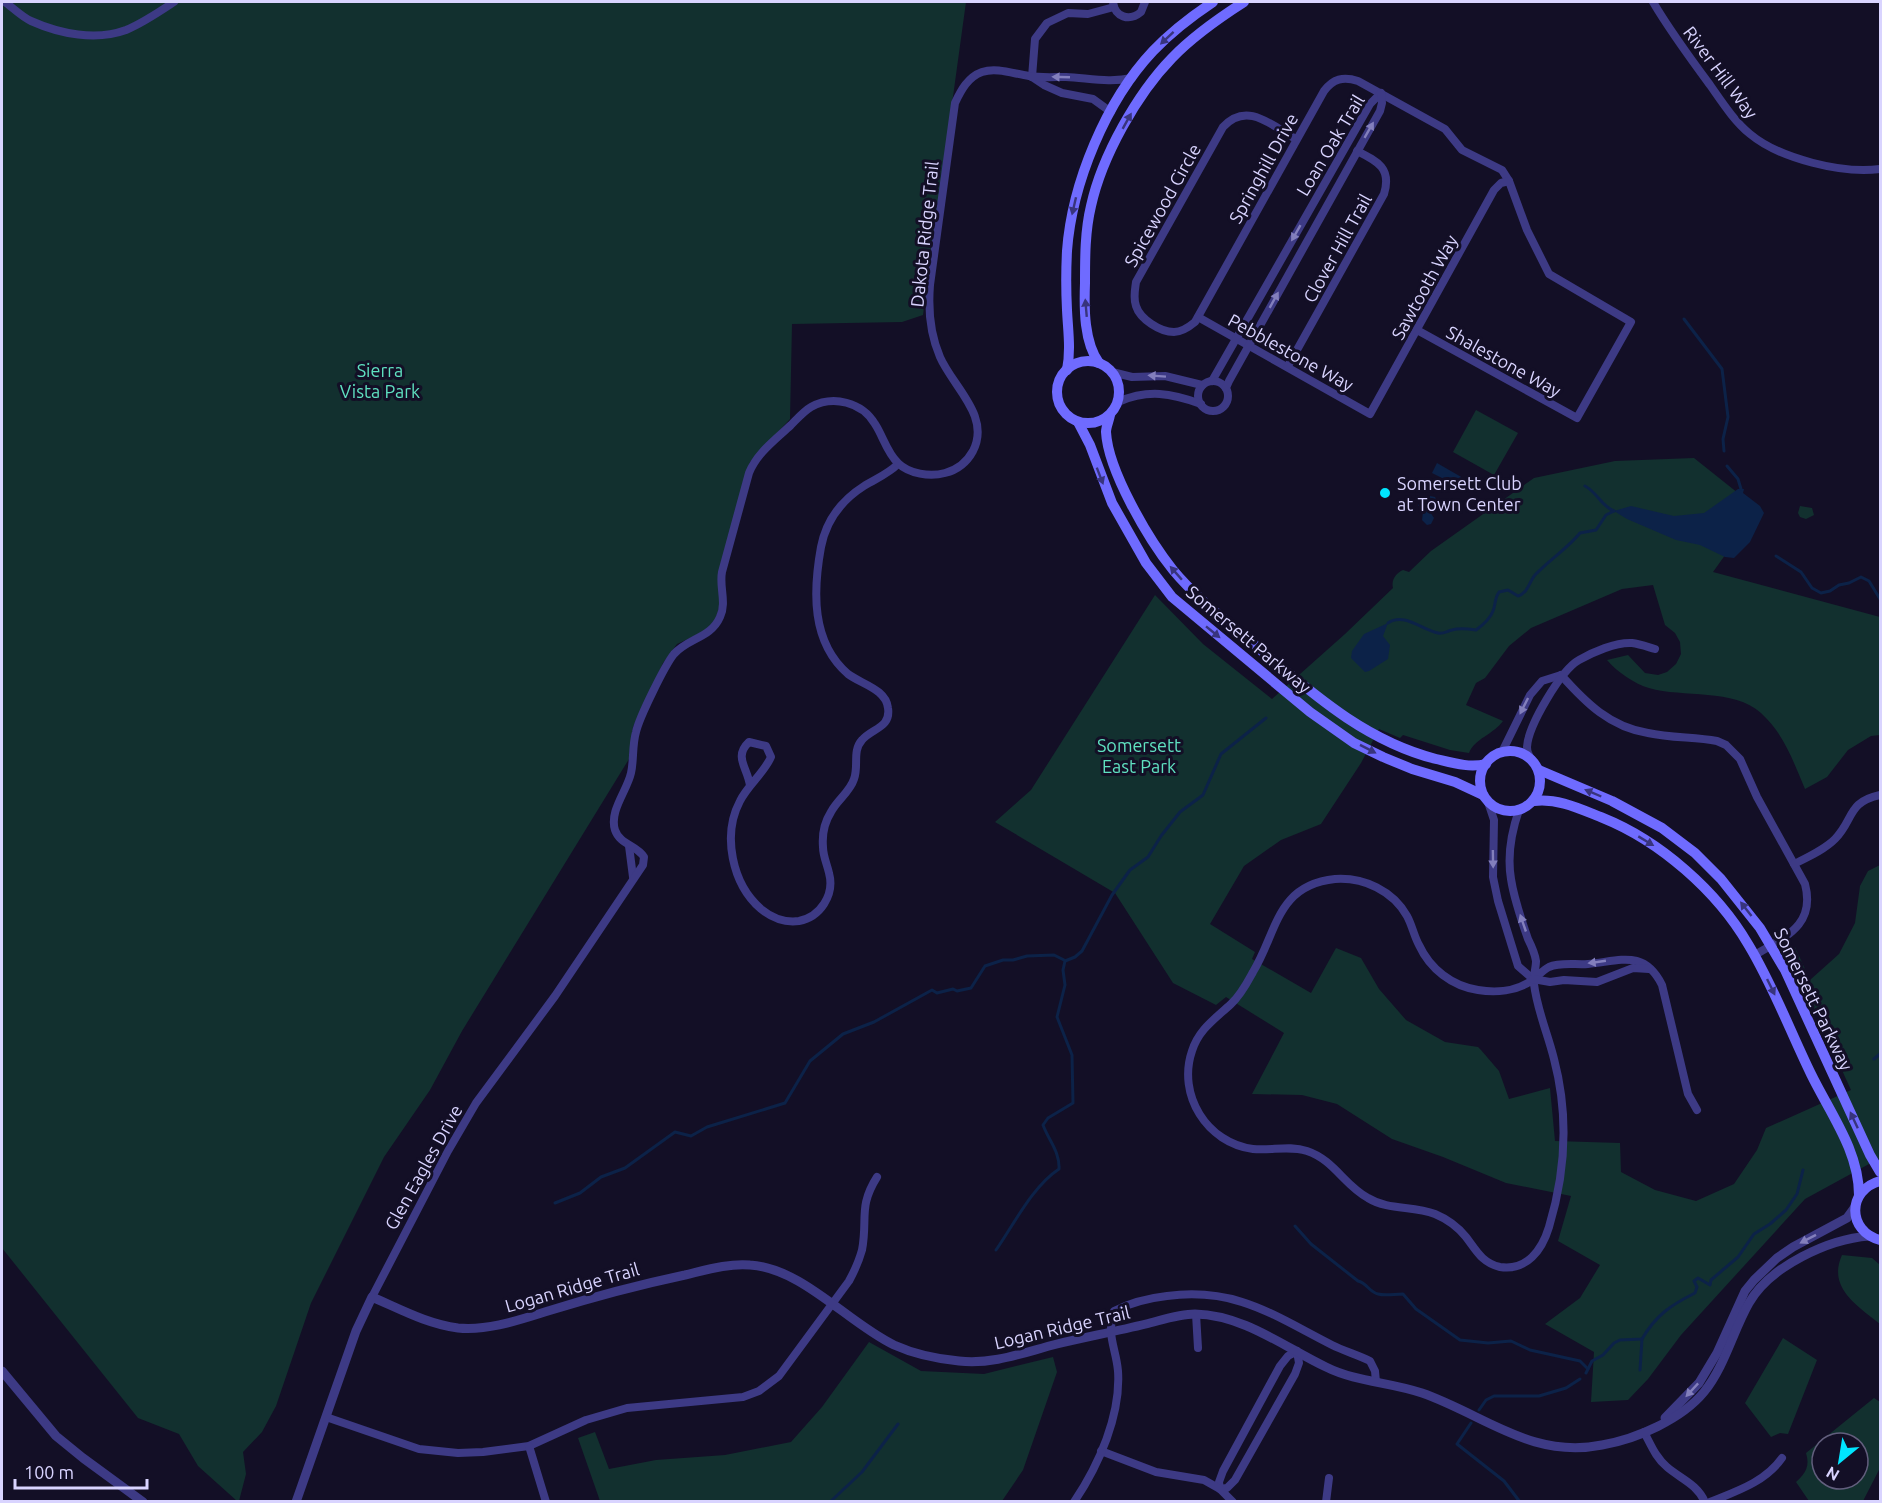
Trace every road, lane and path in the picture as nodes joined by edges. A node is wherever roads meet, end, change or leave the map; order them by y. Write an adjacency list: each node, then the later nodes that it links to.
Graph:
1 (5, 2): 2 (street)
2 (174, 2)
3 (1145, 2): 7 (street)
4 (1213, 2): 9 (main road, one-way to 9)
5 (1245, 2): 20 (main road, one-way to 5)
6 (1653, 2): 14 (street, River Hill Way)
7 (1114, 4): 8 (street)
8 (1032, 77): 9 (street, Dakota Ridge Trail, one-way to 8); 11 (street, Dakota Ridge Trail); 32 (street, Dakota Ridge Trail)
9 (1132, 78): 11 (main road)
10 (1381, 93): 12 (street, Springhill Drive); 13 (street, Loan Oak Trail, one-way to 10); 15 (street); 18 (street, Loan Oak Trail, one-way to 18)
11 (1111, 112): 22 (main road, one-way to 22)
12 (1296, 139): 16 (street, Springhill Drive); 16 (street, Spicewood Circle)
13 (1357, 151): 19 (street, Loan Oak Trail, one-way to 13); 21 (street, Clover Hill Trail)
14 (1881, 170)
15 (1509, 181): 17 (street, Sawtooth Way); 17 (street, Shalestone Way)
16 (1198, 317): 18 (street, Pebblestone Way)
17 (1417, 330): 29 (street, Sawtooth Way)
18 (1236, 338): 19 (street, Pebblestone Way); 24 (street, Loan Oak Trail)
19 (1249, 345): 21 (street, Pebblestone Way); 26 (street, Loan Oak Trail)
20 (1099, 363): 22 (main road); 23 (main road)
21 (1288, 366): 29 (street, Pebblestone Way)
22 (1067, 370): 31 (main road)
23 (1112, 372): 25 (street, one-way to 23); 27 (main road)
24 (1212, 381): 25 (street); 26 (street)
25 (1202, 385): 28 (street)
26 (1226, 388): 28 (street)
27 (1118, 402): 28 (street); 30 (main road)
28 (1201, 404)
29 (1370, 414)
30 (1110, 415): 31 (main road); 37 (main road, Somersett Parkway, one-way to 30)
31 (1078, 422): 41 (main road, Somersett Parkway, one-way to 41)
32 (898, 464): 39 (street); 44 (street)
33 (1655, 649): 34 (street)
34 (1561, 675): 35 (street, one-way to 35); 36 (street); 45 (street)
35 (1502, 752): 36 (main road); 37 (main road)
36 (1532, 760): 38 (main road)
37 (1486, 764): 41 (main road)
38 (1539, 770): 42 (main road); 47 (main road, Somersett Parkway, one-way to 38)
39 (750, 786): 39 (street)
40 (1881, 795): 45 (street)
41 (1486, 798): 43 (main road); 50 (street, one-way to 50)
42 (1534, 801): 43 (main road); 48 (main road, Somersett Parkway, one-way to 48)
43 (1519, 810): 50 (street, one-way to 43)
44 (629, 846): 46 (street); 46 (street)
45 (1794, 864): 47 (street)
46 (633, 877): 59 (street, Glen Eagles Drive)
47 (1771, 945): 48 (street); 52 (main road, Somersett Parkway, one-way to 47)
48 (1755, 955): 55 (main road, Somersett Parkway, one-way to 55)
49 (1652, 970): 50 (street); 50 (street, one-way to 50); 51 (street)
50 (1533, 979): 50 (street)
51 (1697, 1110)
52 (1881, 1172)
53 (877, 1177): 60 (street)
54 (1881, 1181): 55 (main road)
55 (1859, 1196): 56 (main road)
56 (1856, 1207): 57 (main road); 68 (street, Logan Ridge Trail, one-way to 68)
57 (1869, 1236): 58 (main road); 68 (street, Logan Ridge Trail)
58 (1880, 1240)
59 (372, 1297): 60 (street, Logan Ridge Trail); 67 (street, Glen Eagles Drive)
60 (830, 1304): 62 (street, Logan Ridge Trail); 70 (street)
61 (1196, 1314): 62 (street, Logan Ridge Trail); 63 (street); 64 (street, Logan Ridge Trail)
62 (1110, 1331): 66 (street); 71 (street)
63 (1198, 1348)
64 (1297, 1351): 66 (street, Logan Ridge Trail); 74 (street); 74 (street)
65 (2, 1371): 75 (street)
66 (1376, 1382): 69 (street, Logan Ridge Trail)
67 (326, 1417): 70 (street); 76 (street, Glen Eagles Drive)
68 (1659, 1424): 69 (street, Logan Ridge Trail)
69 (1644, 1432): 81 (street)
70 (529, 1446): 77 (street)
71 (1101, 1451): 74 (street); 78 (street)
72 (1782, 1458): 81 (street)
73 (1329, 1478): 80 (street)
74 (1220, 1489): 79 (street)
75 (142, 1502)
76 (296, 1502)
77 (546, 1502)
78 (1074, 1502)
79 (1233, 1502)
80 (1326, 1502)
81 (1707, 1502)

